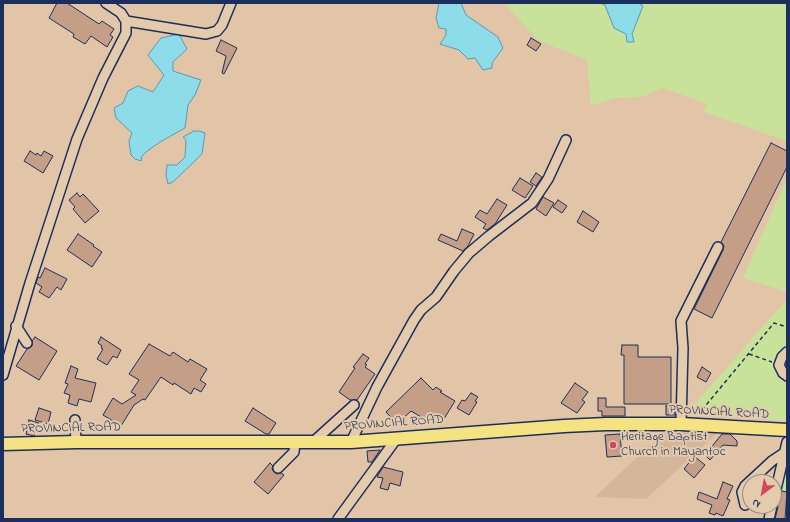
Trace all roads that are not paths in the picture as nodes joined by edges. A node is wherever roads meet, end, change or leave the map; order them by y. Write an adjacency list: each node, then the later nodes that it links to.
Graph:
1 (106, 3): 3 (street)
2 (231, 3): 3 (street)
3 (126, 21): 6 (street)
4 (566, 140): 19 (street)
5 (718, 247): 13 (street)
6 (16, 326): 7 (street); 9 (street)
7 (27, 343)
8 (787, 352): 10 (street)
9 (3, 375)
10 (787, 376)
11 (354, 405): 18 (street)
12 (75, 420): 16 (street)
13 (681, 424): 14 (main road, PROVINCIAL ROAD); 15 (main road, PROVINCIAL ROAD)
14 (787, 430)
15 (396, 438): 19 (main road, PROVINCIAL ROAD); 26 (street)
16 (76, 442): 17 (main road, PROVINCIAL ROAD); 21 (main road, PROVINCIAL ROAD)
17 (295, 442): 18 (main road, PROVINCIAL ROAD); 23 (street)
18 (314, 442): 19 (main road, PROVINCIAL ROAD)
19 (351, 442)
20 (787, 442): 22 (street)
21 (3, 444)
22 (784, 454): 24 (street); 25 (street)
23 (278, 468)
24 (758, 474)
25 (779, 474)
26 (338, 519)

